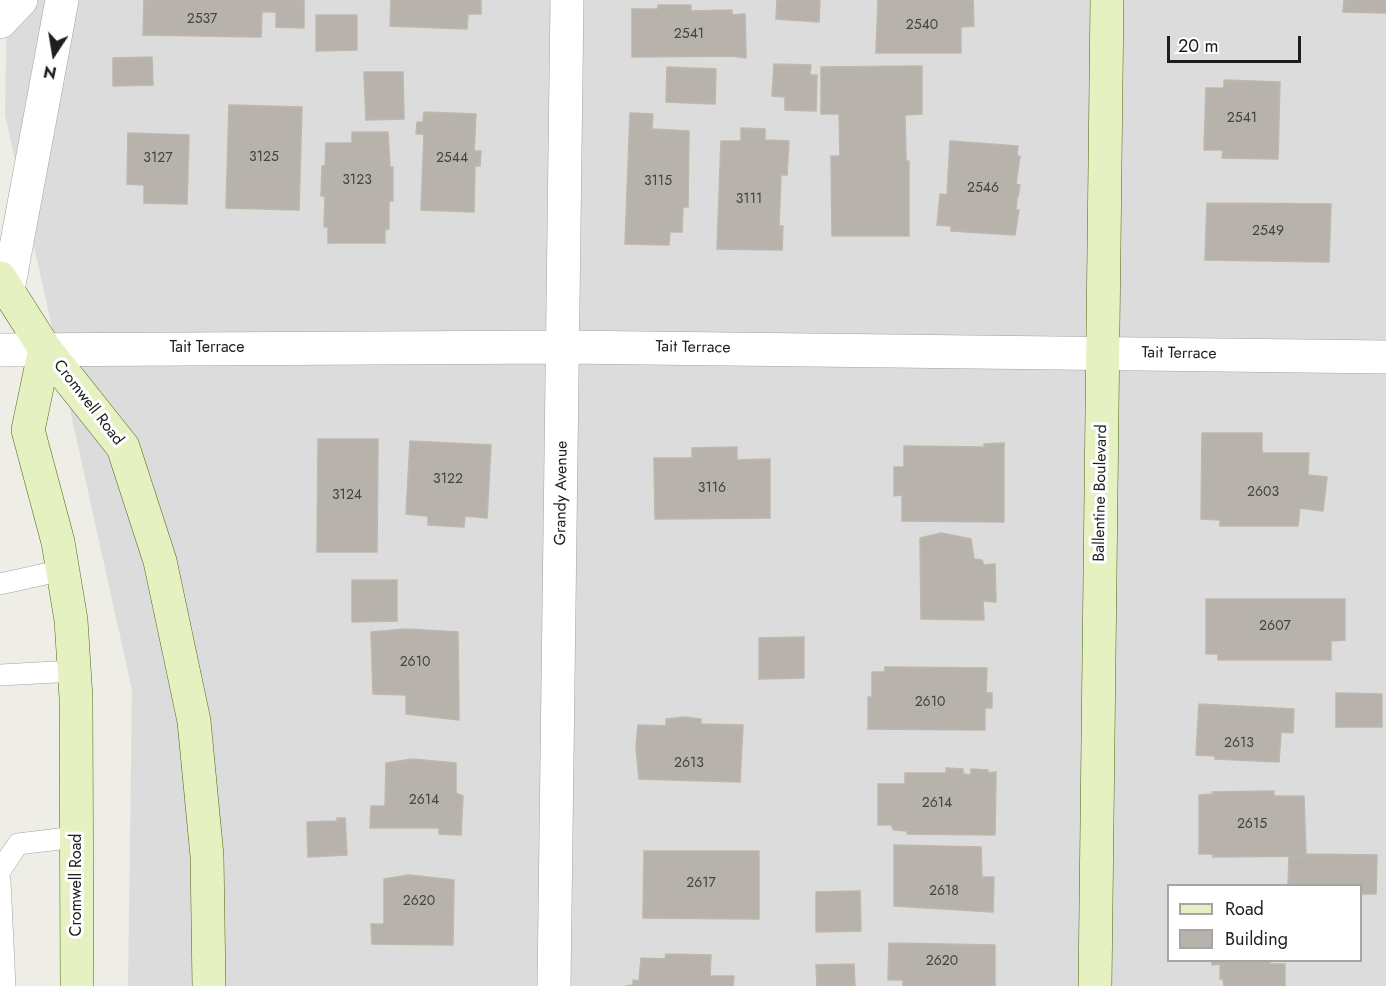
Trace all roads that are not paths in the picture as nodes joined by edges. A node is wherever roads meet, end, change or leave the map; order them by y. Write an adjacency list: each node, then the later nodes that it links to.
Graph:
1 (21, 0): 5 (street)
2 (62, 0): 6 (street)
3 (567, 0): 7 (street, Grandy Avenue)
4 (1107, 0): 10 (street, Ballentine Boulevard)
5 (0, 22)
6 (4, 284): 8 (street)
7 (564, 347): 8 (street, Tait Terrace); 10 (street, Tait Terrace); 22 (street, Grandy Avenue)
8 (45, 349): 9 (street, Tait Terrace); 12 (street, Cromwell Road); 21 (street, Cromwell Road)
9 (0, 350)
10 (1103, 352): 11 (street, Tait Terrace); 23 (street, Ballentine Boulevard)
11 (1386, 357)
12 (63, 570): 13 (lane); 14 (street, Cromwell Road)
13 (0, 584)
14 (74, 671): 15 (lane); 16 (street, Cromwell Road)
15 (0, 675)
16 (76, 837): 17 (lane); 20 (street, Cromwell Road)
17 (0, 871)
18 (0, 881): 19 (lane)
19 (5, 986)
20 (77, 986)
21 (209, 986)
22 (554, 986)
23 (1095, 986)

